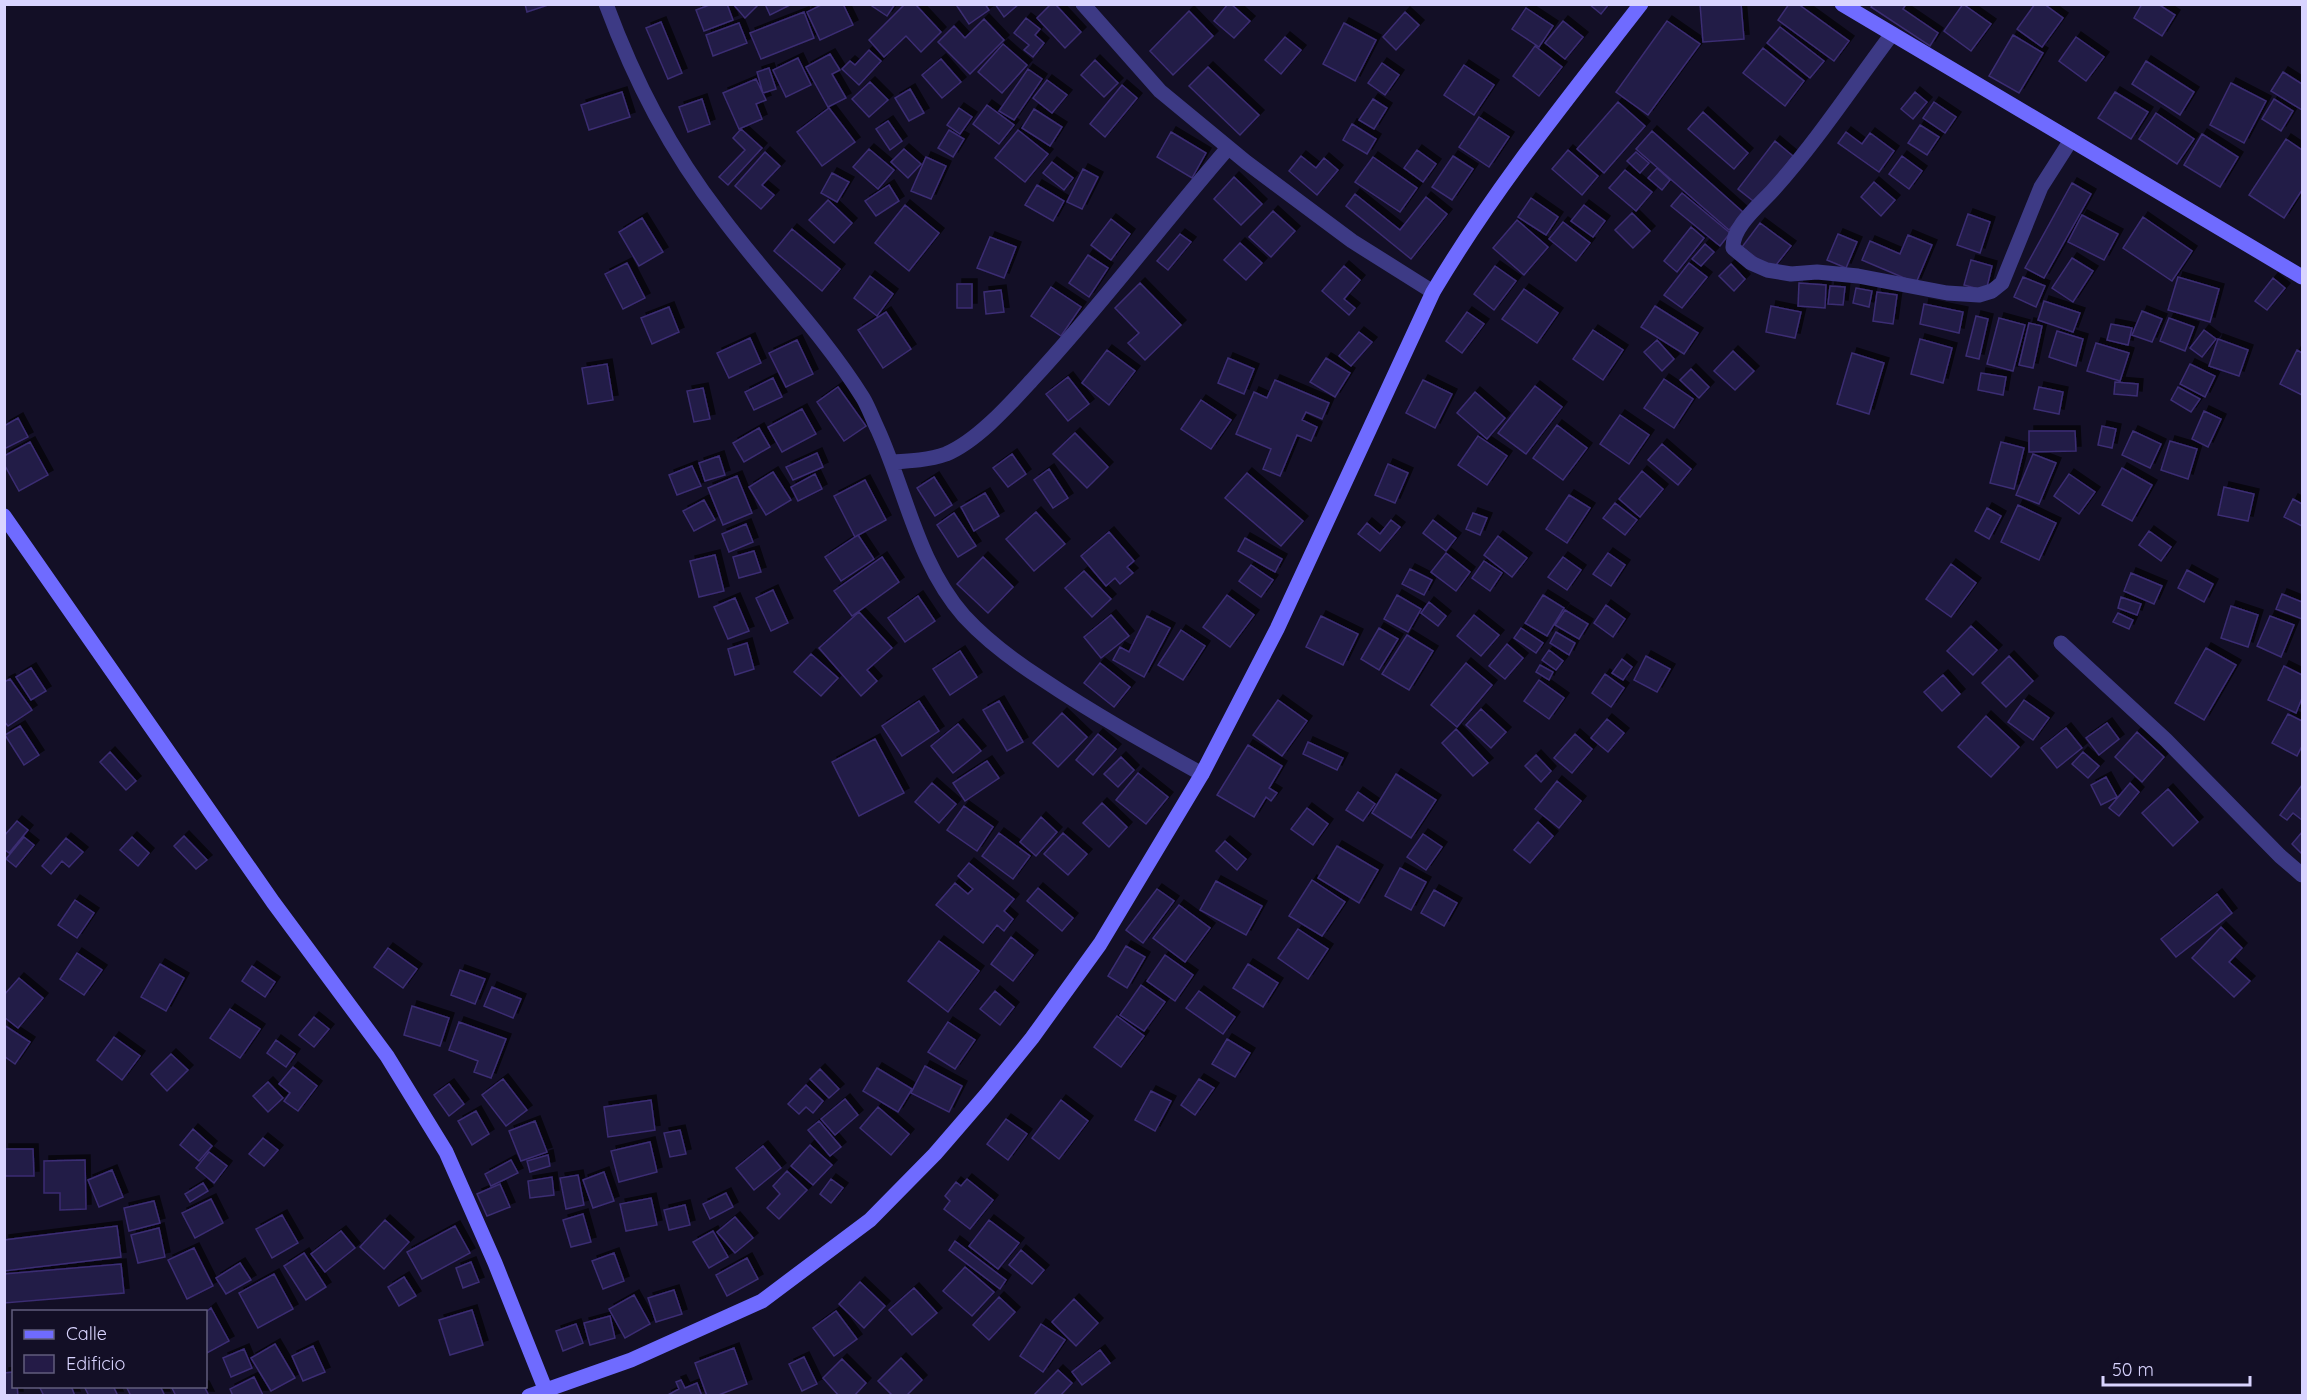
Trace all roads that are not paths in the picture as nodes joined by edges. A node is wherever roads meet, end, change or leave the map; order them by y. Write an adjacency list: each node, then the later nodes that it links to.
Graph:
1 (606, 4): 10 (street)
2 (1083, 4): 7 (street)
3 (1641, 4): 9 (street)
4 (1842, 4): 5 (street)
5 (1892, 34): 6 (street); 6 (street)
6 (2071, 140): 8 (street)
7 (1228, 148): 9 (street); 10 (street)
8 (2301, 274)
9 (1433, 292): 13 (street)
10 (892, 462): 13 (street)
11 (4, 516): 15 (street)
12 (2061, 643): 14 (street)
13 (1202, 774): 15 (street)
14 (2302, 875)
15 (548, 1393): 16 (street)
16 (529, 1395)

